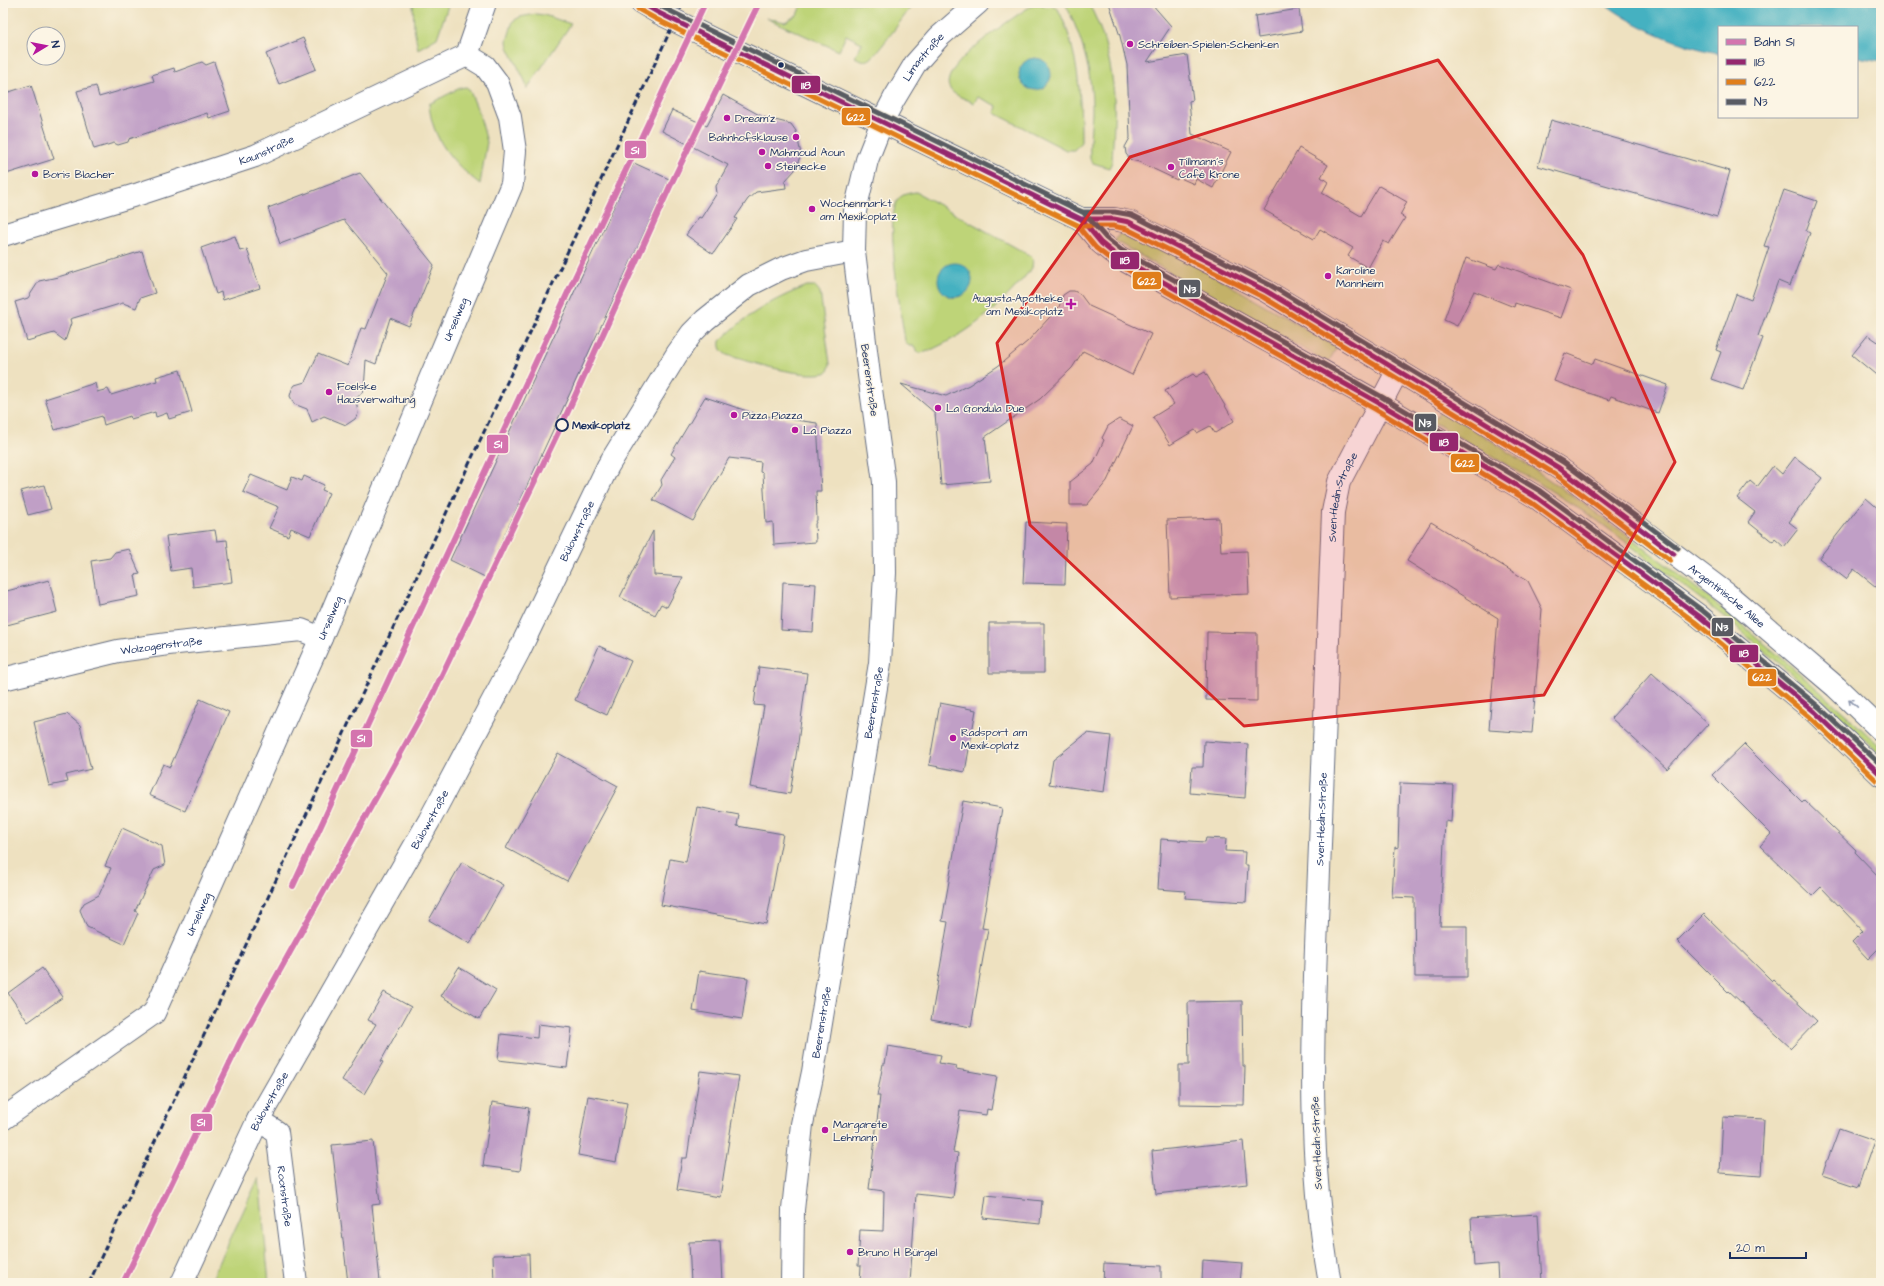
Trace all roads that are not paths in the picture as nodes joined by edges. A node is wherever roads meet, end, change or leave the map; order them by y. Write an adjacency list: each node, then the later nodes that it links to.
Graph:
1 (485, 3): 4 (street)
2 (642, 3): 5 (street, Argentinische Allee)
3 (972, 4): 5 (street, Limastraße)
4 (467, 55): 7 (street, Kaunstraße); 11 (street, Urselweg)
5 (882, 122): 6 (street, Argentinische Allee); 8 (street, Beerenstraße)
6 (1080, 219): 9 (street, Argentinische Allee); 10 (street, Argentinische Allee)
7 (3, 235)
8 (854, 251): 16 (street, Bülowstraße); 19 (street, Beerenstraße)
9 (1398, 370): 10 (street, Sven-Hedin-Straße); 13 (street, Argentinische Allee, one-way to 9)
10 (1379, 403): 14 (street, Argentinische Allee); 20 (street, Sven-Hedin-Straße)
11 (321, 638): 12 (street, Wolzogenstraße); 15 (street, Urselweg)
12 (3, 679)
13 (1881, 730)
14 (1881, 775)
15 (3, 1119)
16 (258, 1120): 17 (street, Bülowstraße); 18 (street, Roonstraße)
17 (182, 1283)
18 (296, 1283)
19 (792, 1283)
20 (1330, 1283)

